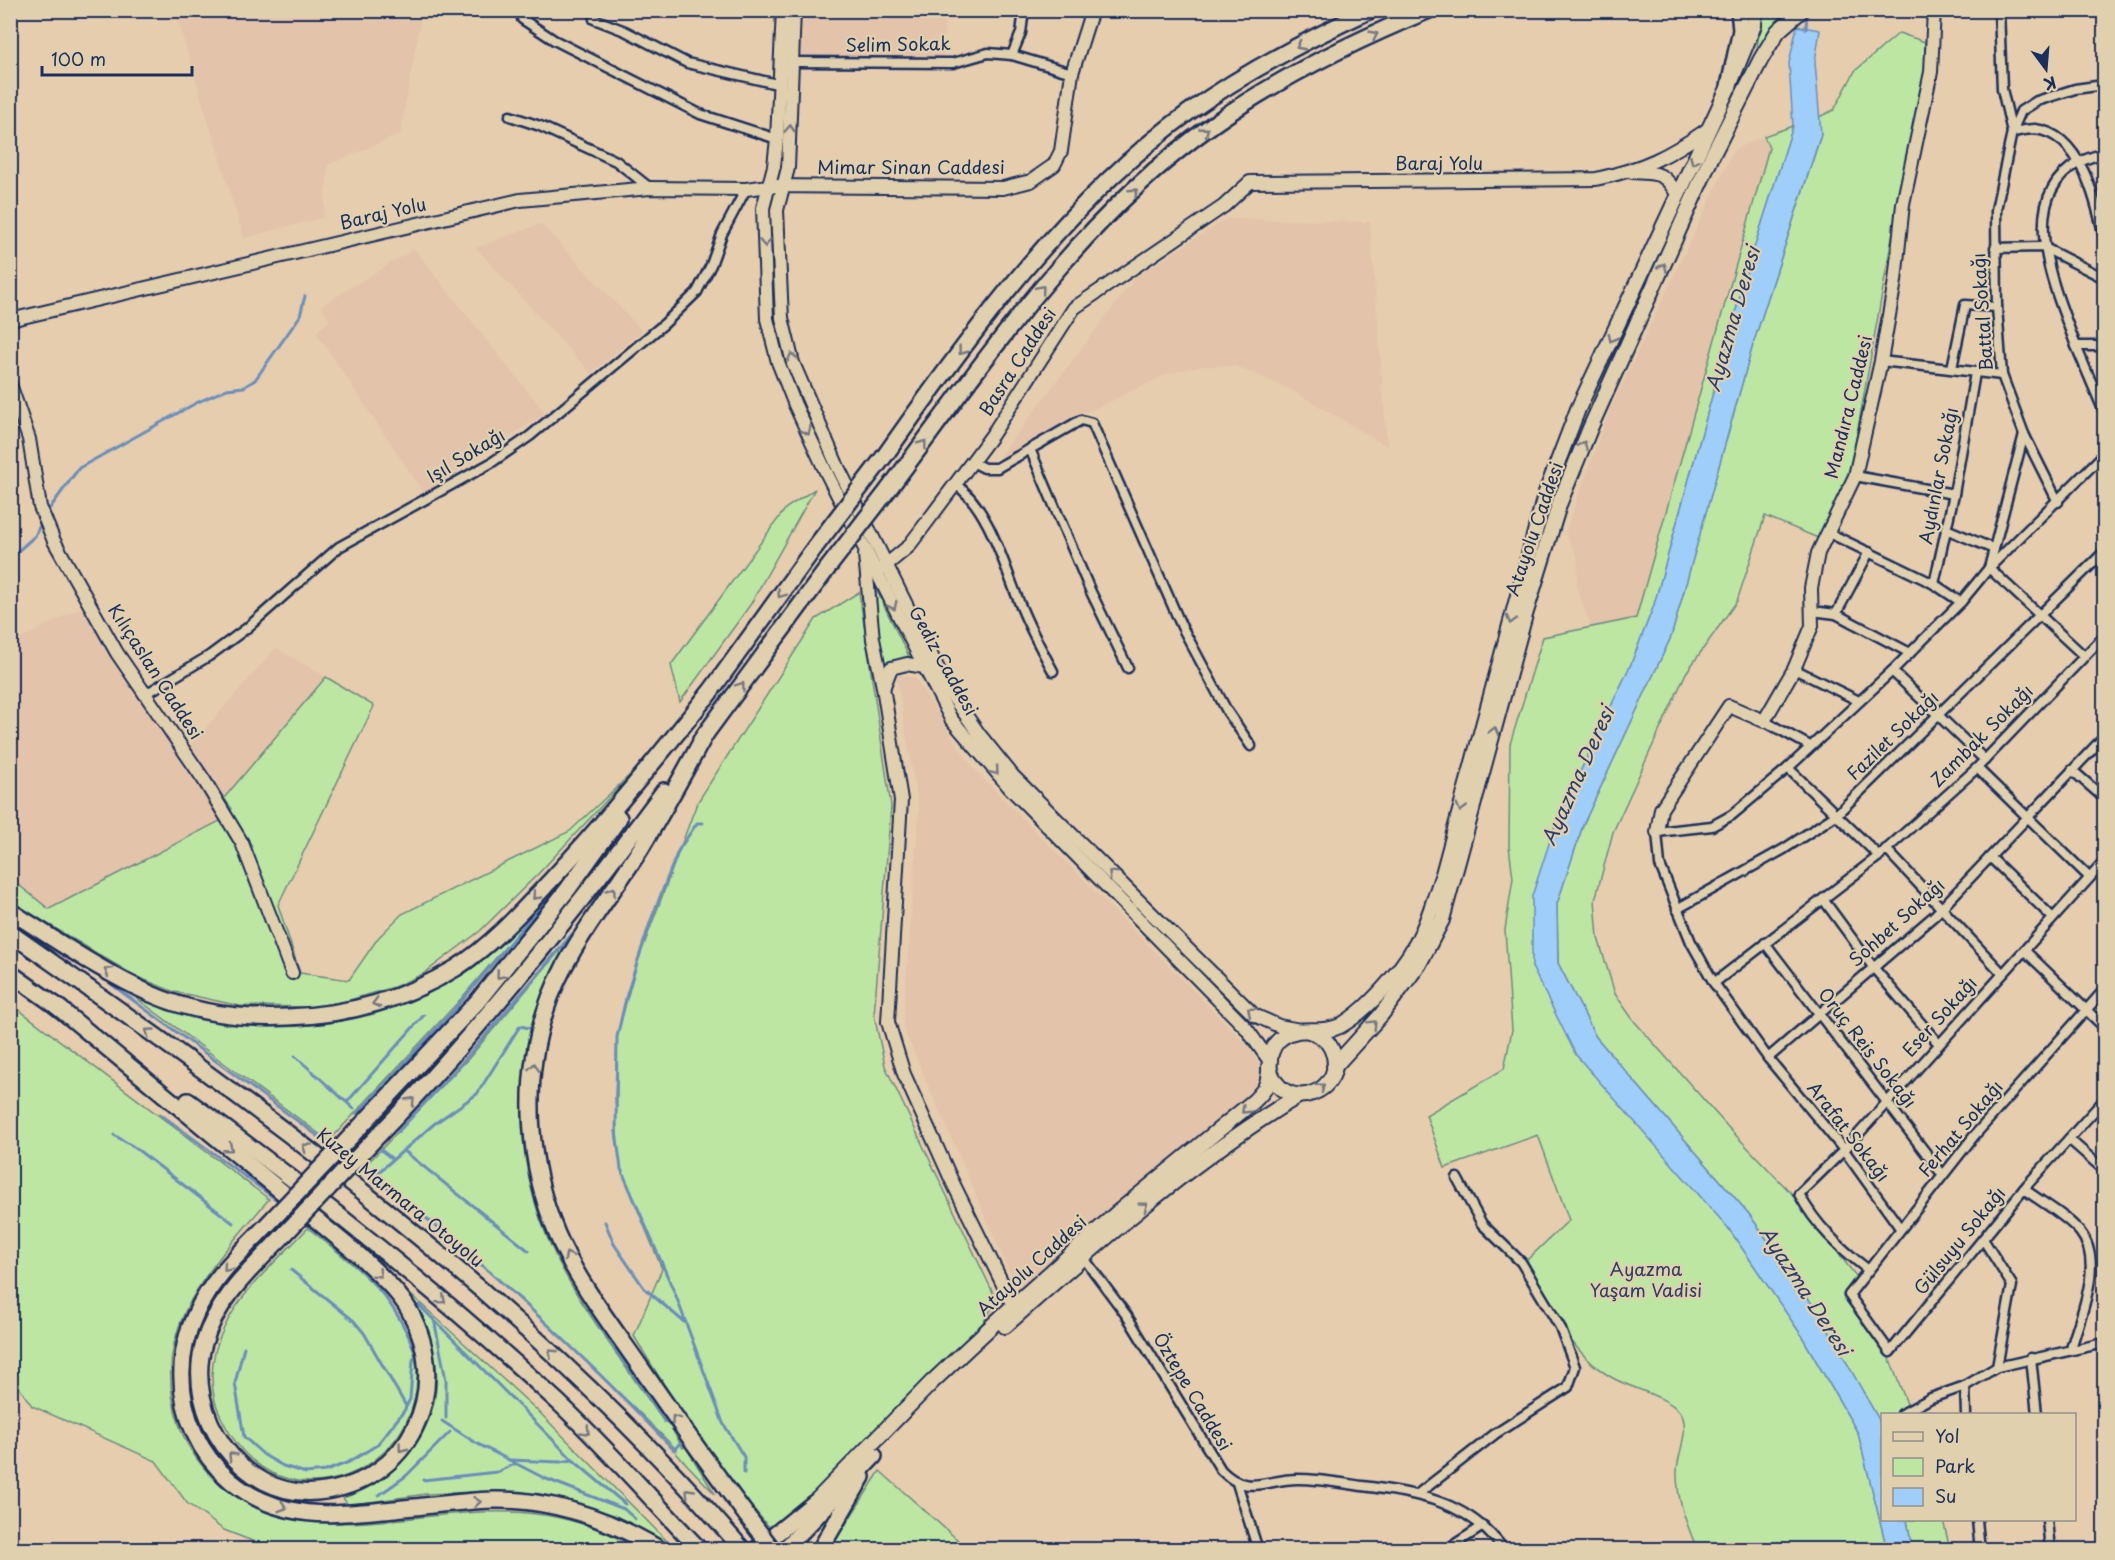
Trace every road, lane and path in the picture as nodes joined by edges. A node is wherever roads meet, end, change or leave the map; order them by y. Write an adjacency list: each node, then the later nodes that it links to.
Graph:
1 (783, 10): 17 (street)
2 (794, 10): 15 (street)
3 (1024, 10): 14 (street)
4 (1092, 10): 16 (street, Mimar Sinan Caddesi)
5 (1371, 10): 77 (highway, one-way to 77, bridge)
6 (1429, 10): 82 (highway, one-way to 6, bridge)
7 (1739, 10): 19 (highway)
8 (1755, 10): 19 (main road, Atayolu Caddesi)
9 (1802, 10): 121 (main road, Atayolu Caddesi, one-way to 9)
10 (1934, 10): 41 (street, Mandıra Caddesi)
11 (1999, 10): 22 (street)
12 (522, 15): 23 (street)
13 (594, 20): 17 (street)
14 (1012, 55): 15 (street, Selim Sokak); 16 (street, Selim Sokak)
15 (792, 62): 29 (street, one-way to 15)
16 (1072, 73): 29 (street, Mimar Sinan Caddesi)
17 (781, 85): 23 (street)
18 (2104, 85): 22 (street, Battal Sokağı)
19 (1729, 86): 21 (main road, Atayolu Caddesi)
20 (510, 116): 30 (street)
21 (1708, 129): 26 (street, Baraj Yolu); 32 (main road, Atayolu Caddesi, one-way to 32)
22 (2012, 132): 25 (street); 35 (street, Battal Sokağı)
23 (777, 139): 28 (street)
24 (2104, 153): 25 (street)
25 (2079, 163): 33 (street); 34 (street)
26 (1628, 172): 27 (street, Baraj Yolu); 32 (street, Baraj Yolu)
27 (1250, 182): 50 (street, Basra Caddesi)
28 (769, 186): 29 (street, Mimar Sinan Caddesi); 31 (street, Baraj Yolu); 57 (street, Gediz Caddesi, one-way to 57)
29 (784, 187): 62 (street, Gediz Caddesi, one-way to 29)
30 (650, 188): 31 (street, Baraj Yolu); 38 (street, Baraj Yolu)
31 (746, 189): 78 (street, Işıl Sokağı)
32 (1678, 196): 117 (main road, Atayolu Caddesi, one-way to 117)
33 (2104, 237)
34 (2043, 247): 35 (street); 36 (street); 39 (street)
35 (1995, 248): 37 (street, Battal Sokağı)
36 (2104, 278)
37 (1997, 307): 42 (street); 44 (street, Battal Sokağı)
38 (10, 320)
39 (2076, 346): 40 (street); 46 (street)
40 (2104, 346)
41 (1881, 361): 42 (street); 51 (street, Mandıra Caddesi)
42 (1952, 368): 43 (street)
43 (1975, 373): 44 (street); 53 (street, Aydınlar Sokağı)
44 (2002, 375): 47 (street, Battal Sokağı)
45 (10, 384): 78 (street, Kılıçaslan Caddesi)
46 (2104, 412)
47 (2024, 434): 54 (street, Battal Sokağı); 58 (street)
48 (1030, 449): 50 (street); 72 (street); 84 (street)
49 (2104, 454): 54 (street)
50 (972, 462): 52 (street, Basra Caddesi)
51 (1855, 476): 53 (street); 56 (street, Mandıra Caddesi)
52 (956, 484): 62 (street, Basra Caddesi); 74 (street)
53 (1954, 494): 55 (street, Aydınlar Sokağı)
54 (2058, 502): 61 (street)
55 (1946, 529): 58 (street); 63 (street, Aydınlar Sokağı)
56 (1829, 533): 59 (street); 65 (street, Mandıra Caddesi)
57 (865, 549): 62 (street, Gediz Caddesi); 76 (street)
58 (1994, 549): 61 (street)
59 (1869, 552): 63 (street); 66 (street)
60 (2104, 552): 67 (street, Fazilet Sokağı)
61 (1989, 568): 64 (street); 67 (street)
62 (881, 569): 71 (street, Gediz Caddesi, one-way to 71); 117 (street, Gediz Caddesi, one-way to 62)
63 (1934, 584): 64 (street)
64 (1961, 602): 69 (street)
65 (1812, 611): 66 (street); 73 (street, Mandıra Caddesi)
66 (1836, 614): 69 (street)
67 (2039, 616): 70 (street); 80 (street, Fazilet Sokağı)
68 (2104, 636): 70 (street, Zambak Sokağı)
69 (1910, 653): 75 (street)
70 (2084, 656): 86 (street, Zambak Sokağı)
71 (924, 667): 76 (street); 120 (street, Gediz Caddesi, one-way to 120)
72 (1128, 668)
73 (1794, 669): 79 (street); 81 (street, Mandıra Caddesi)
74 (1053, 671)
75 (1892, 671): 79 (street); 80 (street)
76 (884, 687): 136 (street)
77 (710, 692): 102 (highway, one-way to 102); 152 (highway, one-way to 152, bridge)
78 (144, 695): 108 (street, Kılıçaslan Caddesi)
79 (1859, 701): 85 (street)
80 (1939, 716): 86 (street); 91 (street, Fazilet Sokağı)
81 (1764, 721): 85 (street); 93 (street)
82 (706, 733): 113 (highway, one-way to 82, bridge); 156 (highway, one-way to 82, bridge)
83 (2104, 737): 89 (street, Sohbet Sokağı)
84 (1251, 746)
85 (1810, 746): 87 (street)
86 (1985, 760): 88 (street, Zambak Sokağı)
87 (1788, 768): 91 (street); 93 (street)
88 (1977, 768): 92 (street); 94 (street, Zambak Sokağı)
89 (2072, 770): 90 (street); 92 (street, Sohbet Sokağı)
90 (2104, 798)
91 (1836, 815): 95 (street); 101 (street, Fazilet Sokağı)
92 (2027, 818): 96 (street, Sohbet Sokağı); 98 (street)
93 (1657, 832): 101 (street)
94 (1887, 849): 95 (street, Zambak Sokağı); 100 (street)
95 (1879, 856): 99 (street, Zambak Sokağı)
96 (1990, 857): 100 (street, Sohbet Sokağı); 103 (street)
97 (2104, 862): 98 (street, Eser Sokağı)
98 (2090, 877): 103 (street, Eser Sokağı)
99 (1823, 898): 105 (street, Zambak Sokağı); 107 (street)
100 (1942, 907): 107 (street, Sohbet Sokağı); 110 (street)
101 (1677, 909): 111 (street)
102 (10, 911)
103 (2053, 918): 106 (street, Eser Sokağı)
104 (10, 933): 154 (highway, Kuzey Marmara Otoyolu, one-way to 104)
105 (1765, 943): 111 (street, Zambak Sokağı); 115 (street, Oruç Reis Sokağı)
106 (2025, 951): 110 (street, Eser Sokağı); 114 (street)
107 (1873, 968): 115 (street, Sohbet Sokağı); 118 (street)
108 (292, 972)
109 (10, 973): 113 (highway)
110 (2002, 973): 118 (street, Eser Sokağı)
111 (1714, 983): 119 (street)
112 (2104, 990): 114 (street, Ferhat Sokağı)
113 (54, 1004): 153 (highway, one-way to 153)
114 (2086, 1010): 116 (street); 128 (street, Ferhat Sokağı)
115 (1820, 1014): 119 (street, Sohbet Sokağı); 124 (street, Oruç Reis Sokağı)
116 (2104, 1027)
117 (1305, 1030): 120 (main road, Atayolu Caddesi); 121 (main road)
118 (1938, 1043): 124 (street, Eser Sokağı)
119 (1768, 1058): 126 (street, Arafat Sokağı)
120 (1269, 1060): 122 (main road); 136 (main road, Atayolu Caddesi, one-way to 136)
121 (1334, 1067): 122 (main road, Atayolu Caddesi, one-way to 121)
122 (1298, 1096): 133 (main road, Atayolu Caddesi, one-way to 122)
123 (2104, 1100): 125 (street, Gülsuyu Sokağı)
124 (1888, 1101): 126 (street, Eser Sokağı); 128 (street, Oruç Reis Sokağı)
125 (2069, 1139): 127 (street); 130 (street, Gülsuyu Sokağı)
126 (1844, 1150): 131 (street, Arafat Sokağı); 134 (street, Eser Sokağı)
127 (2104, 1170)
128 (1942, 1174): 131 (street, Ferhat Sokağı)
129 (1457, 1178): 147 (street)
130 (2024, 1189): 132 (street, Gülsuyu Sokağı); 138 (street)
131 (1900, 1228): 134 (street, Ferhat Sokağı)
132 (1983, 1239): 135 (street, Gülsuyu Sokağı); 140 (street)
133 (1083, 1257): 136 (main road, Atayolu Caddesi); 146 (street, Öztepe Caddesi)
134 (1867, 1269): 135 (street, Ferhat Sokağı)
135 (1849, 1295)
136 (1016, 1310): 145 (main road, Atayolu Caddesi); 148 (main road, Atayolu Caddesi)
137 (2104, 1344): 138 (street)
138 (2071, 1348): 139 (street)
139 (2031, 1358): 140 (street); 144 (street)
140 (1997, 1367): 141 (street)
141 (1965, 1386): 142 (street); 143 (street)
142 (1904, 1413)
143 (1966, 1413)
144 (2037, 1413)
145 (874, 1456): 157 (highway); 158 (highway)
146 (1237, 1483): 147 (street); 159 (street, Öztepe Caddesi)
147 (1418, 1494): 151 (street)
148 (814, 1503): 155 (highway); 156 (highway)
149 (1977, 1521): 162 (street)
150 (2047, 1521): 163 (street)
151 (1483, 1526): 160 (street); 161 (street)
152 (661, 1550)
153 (700, 1550)
154 (743, 1550)
155 (756, 1550)
156 (772, 1550)
157 (784, 1550)
158 (820, 1550)
159 (1258, 1550)
160 (1446, 1550)
161 (1504, 1550)
162 (1980, 1550)
163 (2050, 1550)

